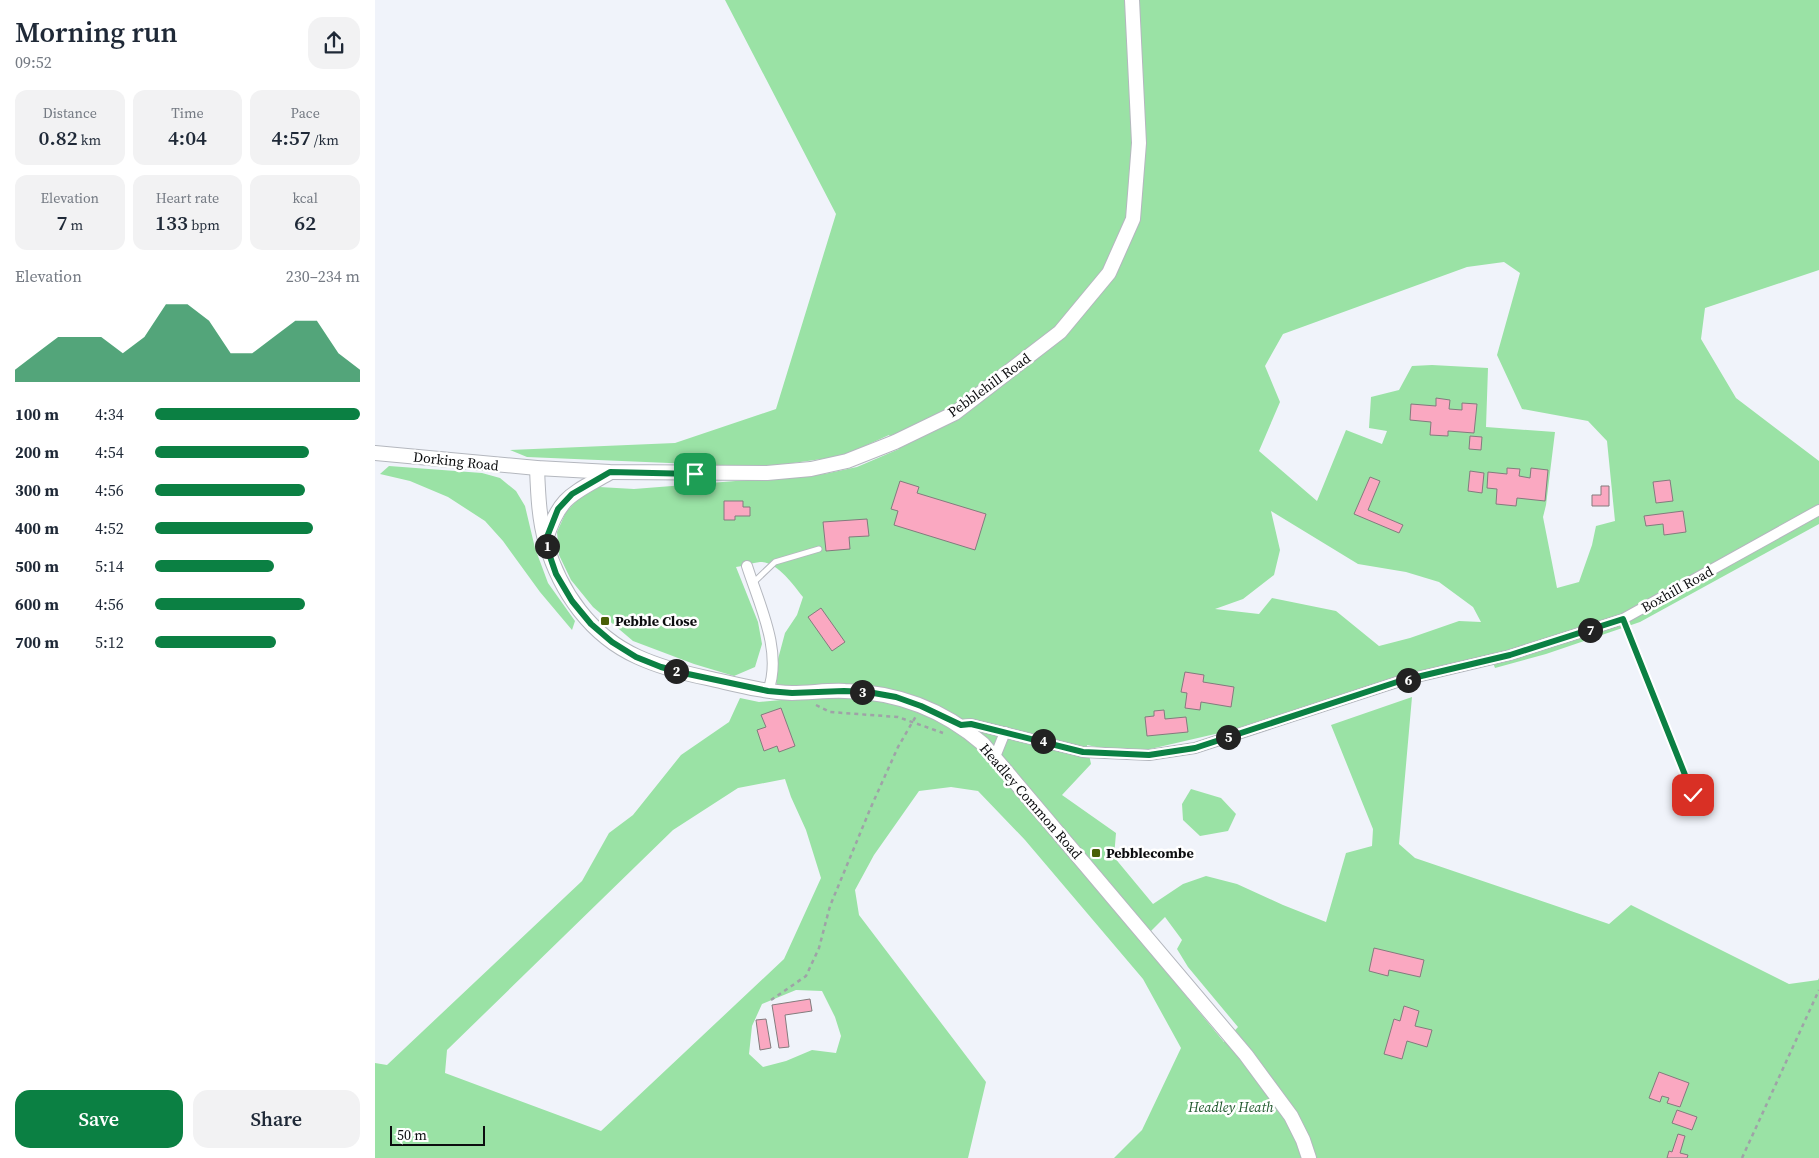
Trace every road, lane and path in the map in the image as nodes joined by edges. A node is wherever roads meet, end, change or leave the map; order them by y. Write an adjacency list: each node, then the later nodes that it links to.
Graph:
1 (1132, 0): 4 (main road, Pebblehill Road)
2 (375, 453): 3 (main road, Dorking Road)
3 (537, 468): 4 (main road, Pebblehill Road); 6 (main road, Headley Common Road)
4 (610, 472): 6 (main road)
5 (1819, 510): 10 (street, Boxhill Road)
6 (545, 542): 11 (main road, Headley Common Road)
7 (819, 550): 9 (lane)
8 (747, 566): 9 (street)
9 (753, 584): 11 (street)
10 (1623, 619): 16 (street, Boxhill Road); 19 (lane)
11 (768, 691): 13 (main road, Headley Common Road)
12 (815, 704): 14 (path)
13 (921, 706): 14 (path); 15 (main road, Headley Common Road)
14 (913, 721): 17 (path); 21 (path)
15 (961, 725): 16 (street, Boxhill Road); 18 (main road, Headley Common Road)
16 (1005, 732): 18 (street)
17 (946, 734)
18 (995, 757): 22 (main road, Headley Common Road)
19 (1693, 795)
20 (1819, 990): 23 (path)
21 (771, 1000)
22 (1309, 1158)
23 (1742, 1158)

